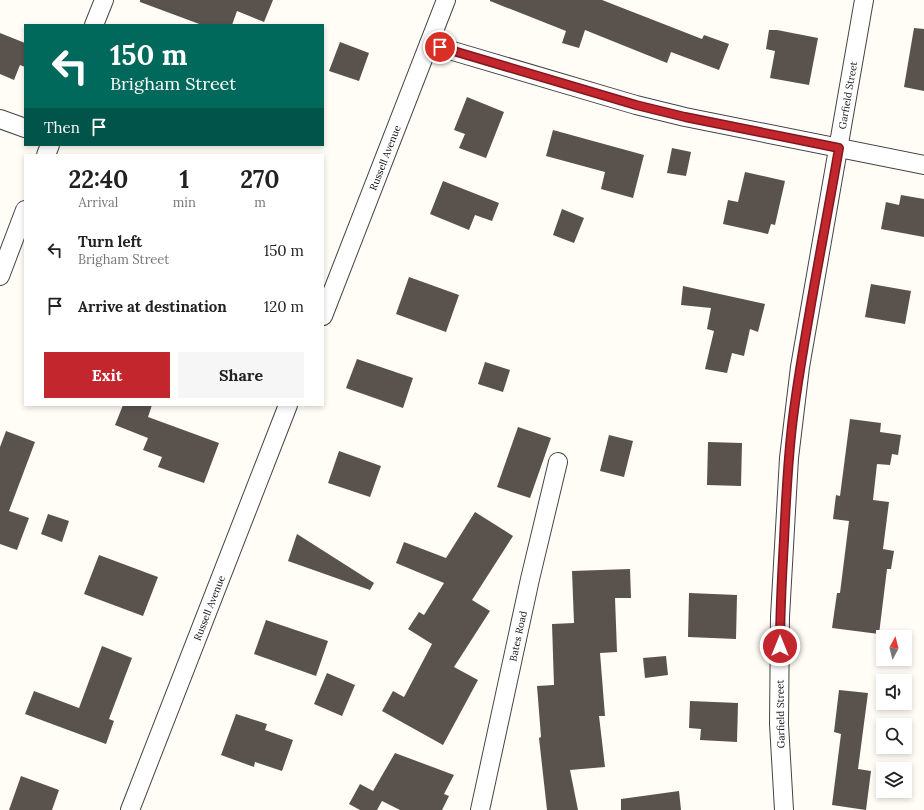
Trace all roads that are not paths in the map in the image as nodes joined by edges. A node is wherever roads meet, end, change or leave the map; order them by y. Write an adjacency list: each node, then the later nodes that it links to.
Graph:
1 (104, 0): 4 (street)
2 (446, 0): 5 (street, Russell Avenue)
3 (864, 0): 8 (street, Garfield Street)
4 (94, 24)
5 (429, 44): 8 (street); 12 (street, Russell Avenue)
6 (0, 118): 7 (street)
7 (24, 128)
8 (839, 148): 9 (street); 17 (street, Garfield Street)
9 (924, 165)
10 (24, 213): 11 (street)
11 (0, 276)
12 (324, 313)
13 (288, 406): 15 (street, Russell Avenue)
14 (558, 462): 16 (street, Bates Road)
15 (130, 810)
16 (480, 810)
17 (784, 810)

